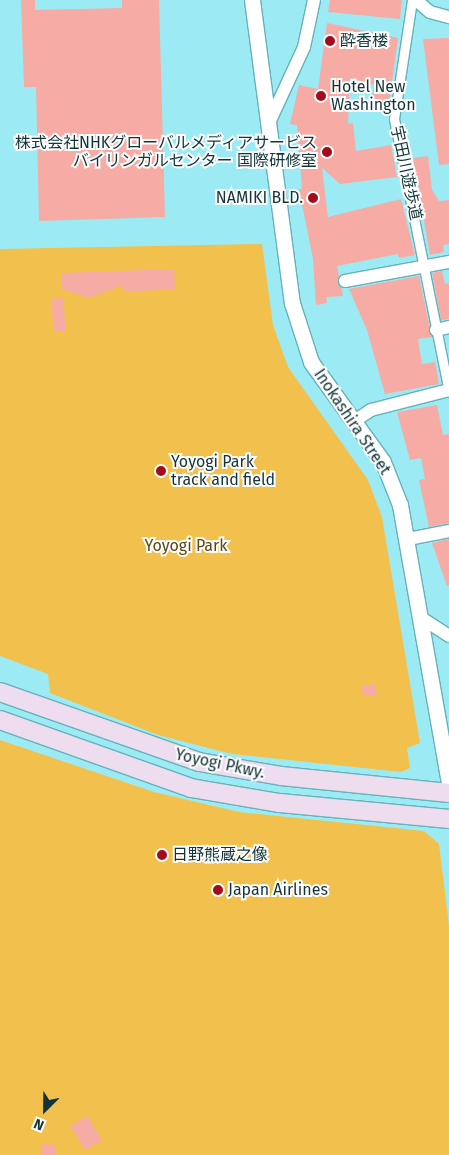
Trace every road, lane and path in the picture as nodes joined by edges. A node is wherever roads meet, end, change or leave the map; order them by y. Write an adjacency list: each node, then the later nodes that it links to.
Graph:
1 (252, 0): 6 (street, Inokashira Street)
2 (314, 0): 6 (street)
3 (412, 0): 8 (street, 宇田川遊歩道)
4 (416, 0): 5 (street)
5 (449, 17)
6 (268, 125): 13 (street, Inokashira Street)
7 (449, 262): 8 (street)
8 (426, 266): 9 (street); 11 (street, 宇田川遊歩道)
9 (345, 281)
10 (449, 327): 11 (street)
11 (436, 330): 12 (street, 宇田川遊歩道)
12 (449, 390): 13 (street)
13 (353, 422): 15 (street, Inokashira Street)
14 (449, 530): 15 (street)
15 (408, 539): 16 (street, Inokashira Street)
16 (423, 619): 17 (street); 20 (street, Inokashira Street)
17 (449, 636)
18 (0, 692): 21 (main road, Yoyogi Pkwy.)
19 (0, 720): 22 (main road, Yoyogi Pkwy.)
20 (449, 783)
21 (449, 793)
22 (449, 819)

